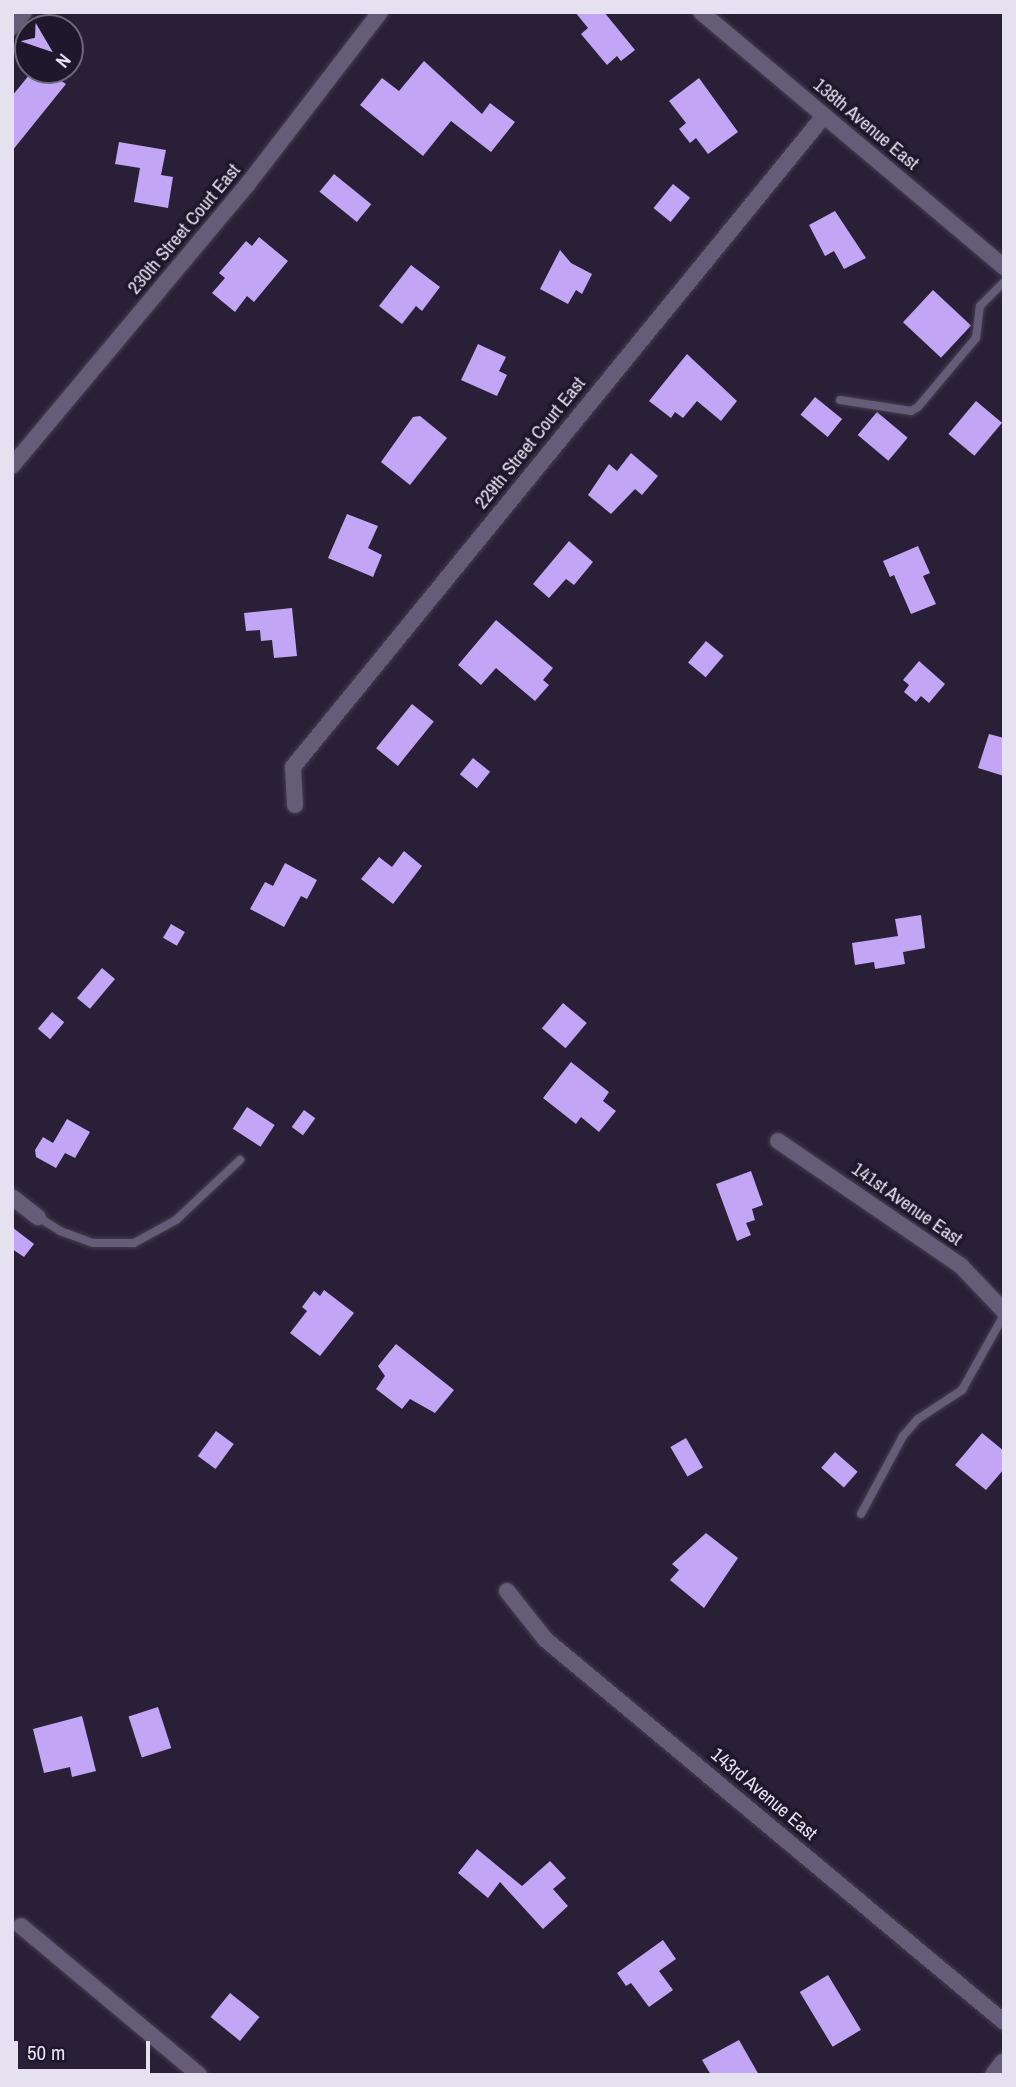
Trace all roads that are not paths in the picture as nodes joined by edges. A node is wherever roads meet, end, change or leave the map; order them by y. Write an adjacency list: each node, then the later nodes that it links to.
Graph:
1 (24, 12): 4 (street)
2 (380, 12): 9 (street, 230th Street Court East)
3 (702, 12): 5 (street, 138th Avenue East)
4 (12, 27)
5 (824, 116): 6 (street, 138th Avenue East); 10 (street, 229th Street Court East)
6 (1004, 267)
7 (1004, 282): 8 (lane)
8 (840, 400)
9 (12, 466)
10 (295, 805)
11 (778, 1140): 15 (street, 141st Avenue East)
12 (240, 1160): 14 (lane)
13 (12, 1197): 14 (street)
14 (38, 1217)
15 (1004, 1313): 16 (lane)
16 (861, 1514)
17 (507, 1591): 19 (street, 143rd Avenue East)
18 (21, 1926): 21 (street)
19 (1004, 2022)
20 (1004, 2063): 22 (street)
21 (199, 2075)
22 (995, 2075)

